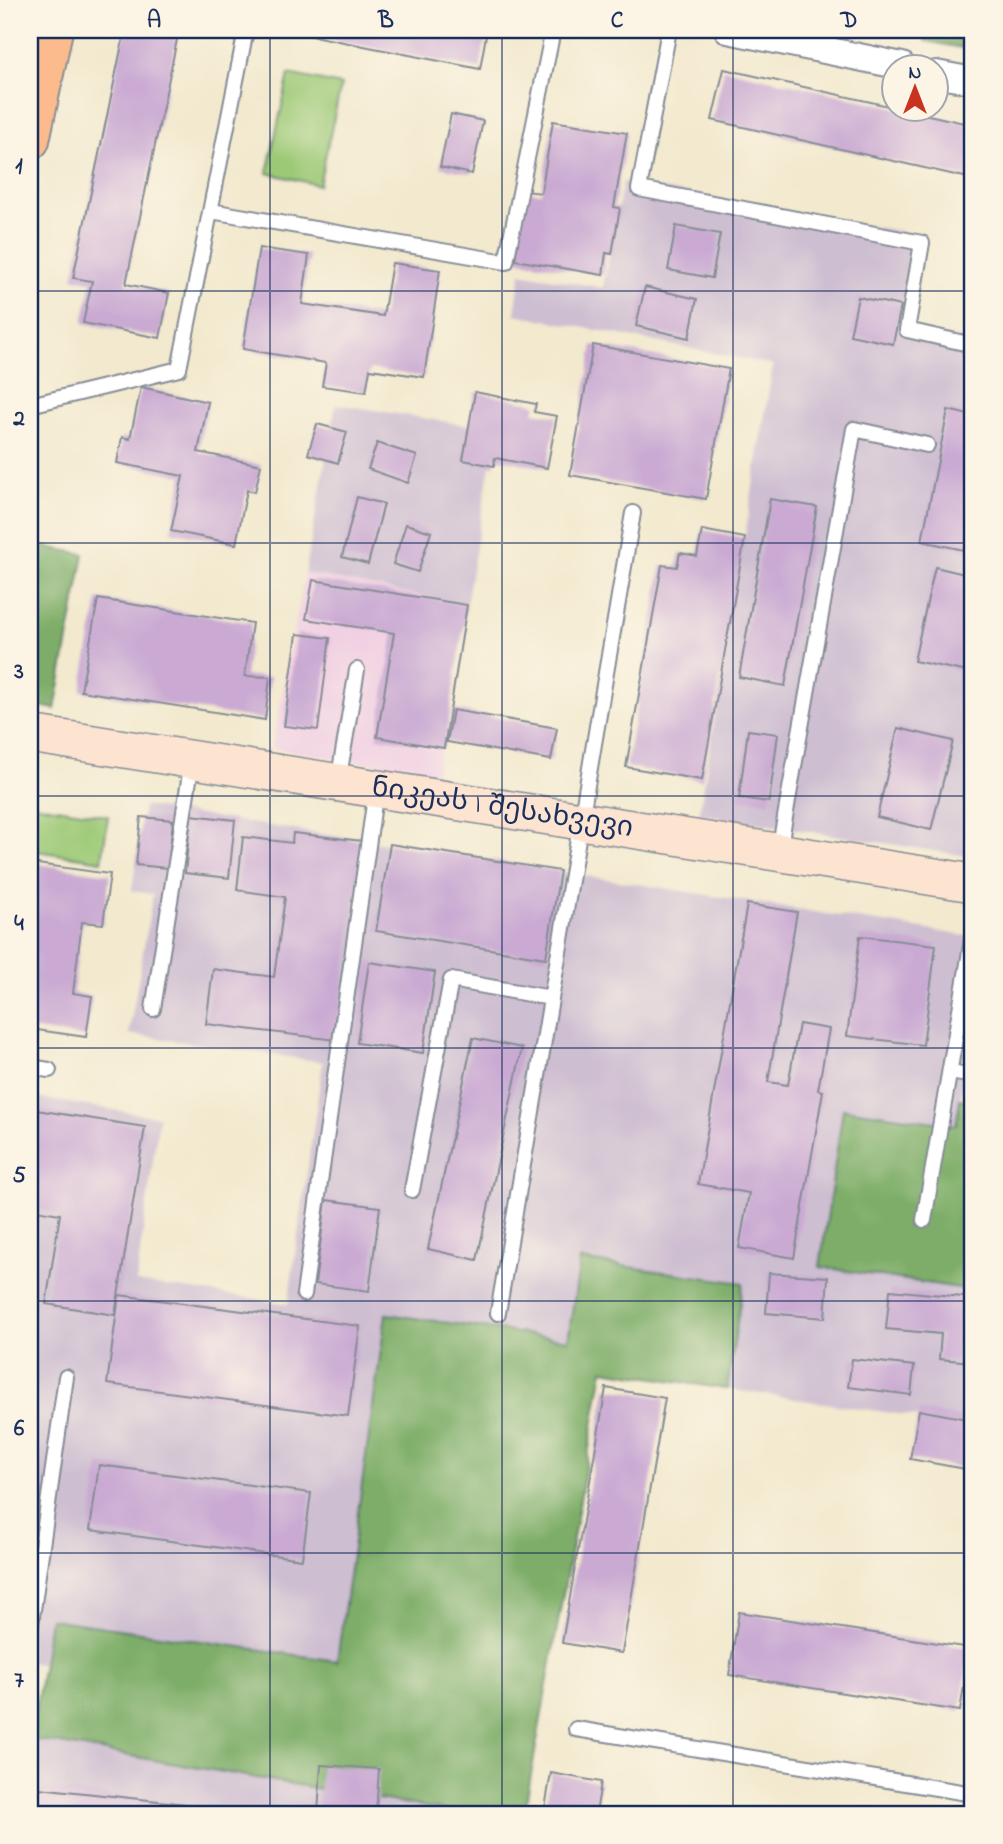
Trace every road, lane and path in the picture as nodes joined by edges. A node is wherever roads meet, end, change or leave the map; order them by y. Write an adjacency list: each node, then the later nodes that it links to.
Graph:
1 (53, 30): 9 (main road)
2 (246, 30): 10 (lane)
3 (553, 30): 10 (lane)
4 (669, 30): 11 (lane)
5 (728, 30): 6 (street)
6 (880, 61)
7 (950, 77): 8 (street)
8 (973, 81)
9 (30, 140)
10 (211, 211): 12 (lane)
11 (973, 345)
12 (30, 405)
13 (927, 444): 21 (lane)
14 (633, 513): 20 (lane)
15 (357, 670): 18 (lane)
16 (30, 734): 17 (street, ნიკეას I შესახვევი)
17 (192, 760): 18 (street, ნიკეას I შესახვევი); 25 (lane)
18 (338, 783): 19 (street, ნიკეას I შესახვევი)
19 (376, 789): 20 (street, ნიკეას I შესახვევი); 32 (lane)
20 (581, 821): 21 (street, ნიკეას I შესახვევი); 24 (lane)
21 (778, 853): 22 (street, ნიკეას I შესახვევი)
22 (973, 883)
23 (973, 934): 28 (lane)
24 (551, 998): 30 (lane); 33 (lane)
25 (153, 1010)
26 (30, 1067): 27 (lane)
27 (49, 1070)
28 (950, 1072): 29 (lane); 31 (lane)
29 (973, 1076)
30 (412, 1190)
31 (924, 1220)
32 (304, 1294)
33 (498, 1313)
34 (66, 1377): 35 (lane)
35 (30, 1631)
36 (576, 1729): 37 (lane)
37 (973, 1794)

